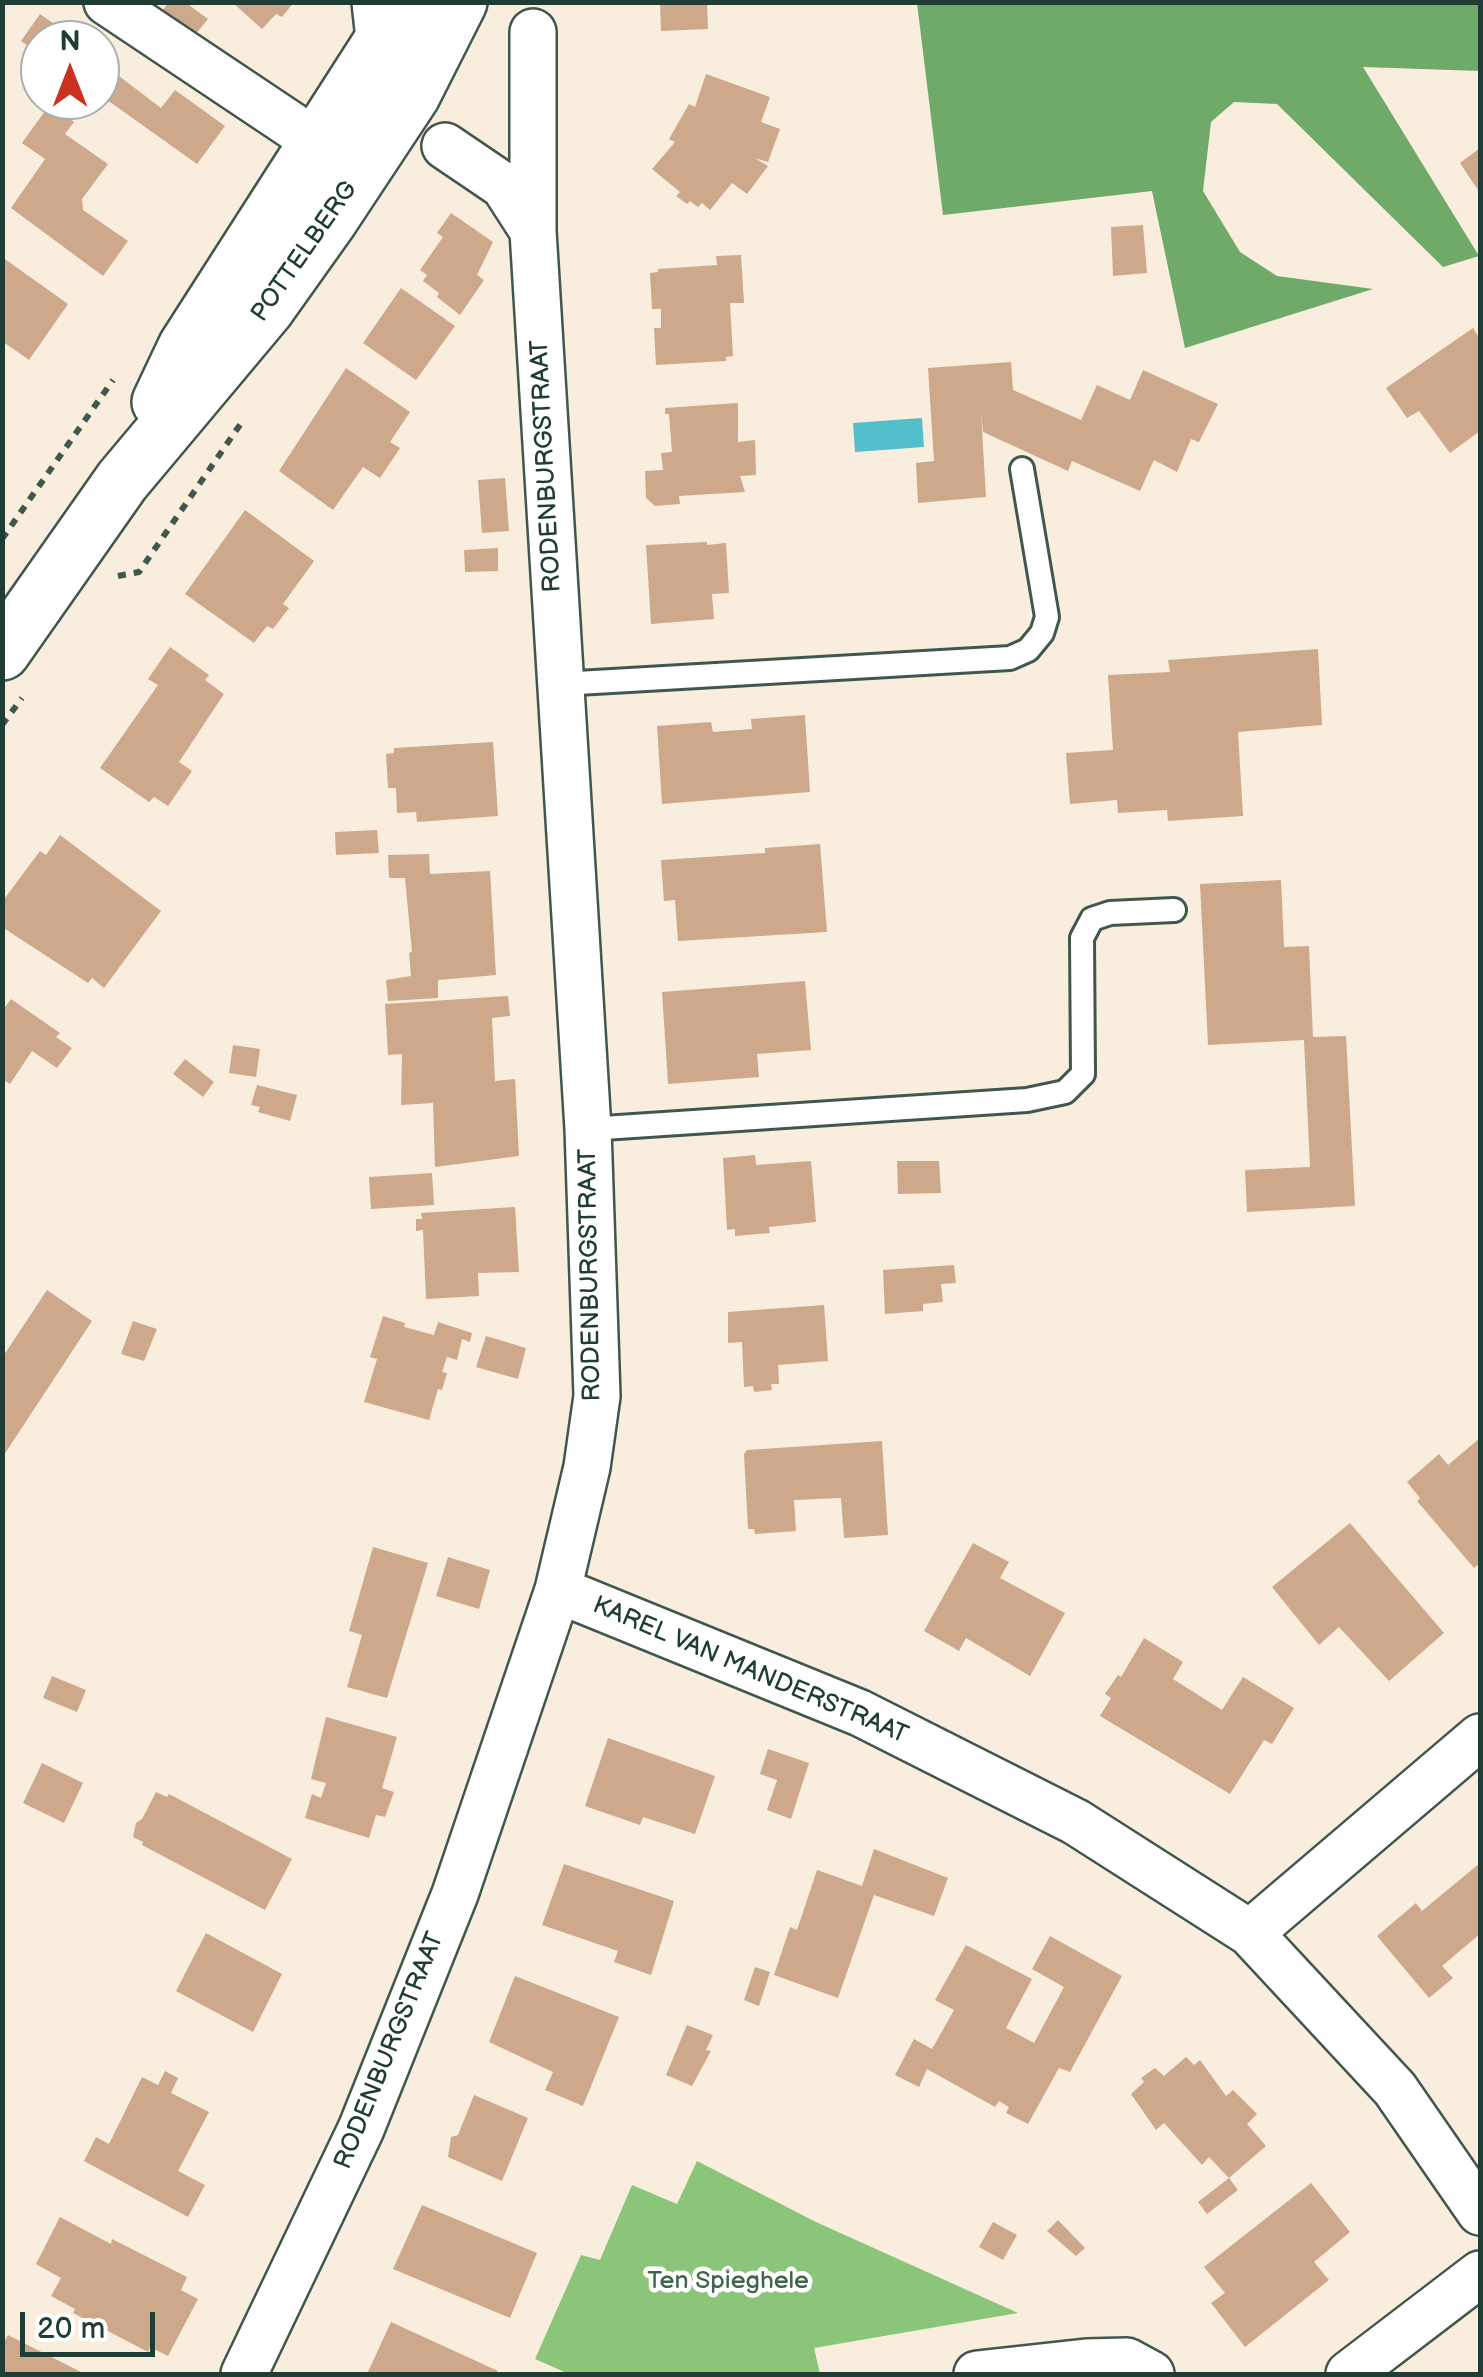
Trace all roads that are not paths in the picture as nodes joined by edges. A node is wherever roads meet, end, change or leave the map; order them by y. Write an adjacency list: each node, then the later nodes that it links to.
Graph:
1 (106, 2): 5 (street)
2 (459, 2): 9 (main road, POTTELBERG)
3 (388, 14): 5 (main road, POTTELBERG)
4 (533, 32): 7 (street, RODENBURGSTRAAT)
5 (318, 144): 9 (main road, POTTELBERG)
6 (445, 146): 7 (street, RODENBURGSTRAAT)
7 (533, 231): 11 (street, RODENBURGSTRAAT)
8 (1022, 470): 11 (lane)
9 (122, 482): 10 (main road, POTTELBERG)
10 (2, 652)
11 (560, 684): 13 (street, RODENBURGSTRAAT)
12 (1174, 910): 13 (lane)
13 (588, 1129): 14 (street, RODENBURGSTRAAT)
14 (558, 1590): 16 (street, KAREL VAN MANDERSTRAAT); 19 (street, RODENBURGSTRAAT)
15 (1480, 1737): 16 (street)
16 (1250, 1933): 17 (street, KAREL VAN MANDERSTRAAT)
17 (1480, 2212)
18 (1480, 2274): 22 (street)
19 (244, 2374)
20 (977, 2374): 21 (street)
21 (1151, 2374)
22 (1349, 2374)

